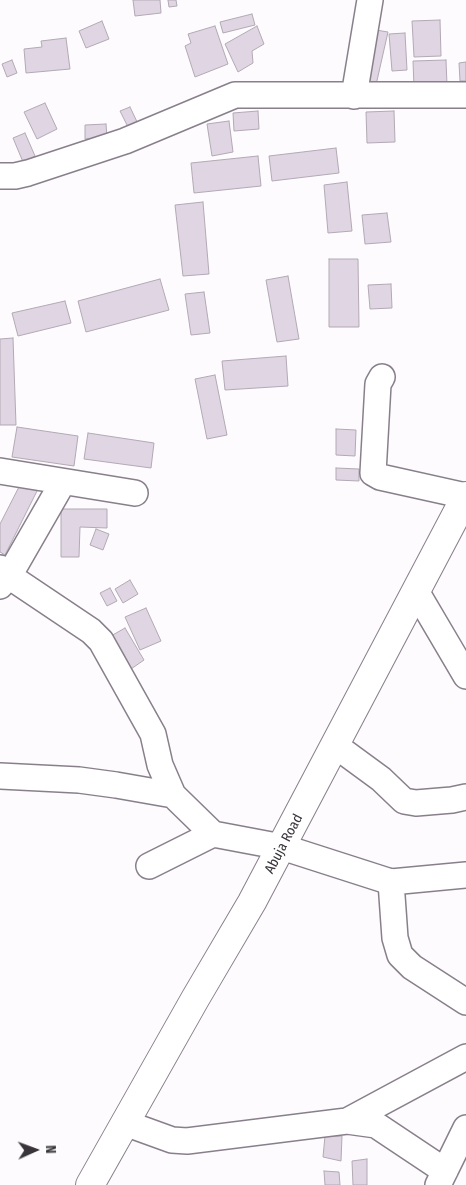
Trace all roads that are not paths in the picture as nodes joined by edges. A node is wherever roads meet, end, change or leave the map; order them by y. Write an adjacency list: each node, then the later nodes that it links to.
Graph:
1 (370, 0): 3 (street)
2 (466, 95): 3 (street)
3 (354, 96): 4 (street)
4 (0, 176)
5 (382, 377): 9 (street)
6 (0, 471): 7 (street)
7 (63, 482): 8 (street); 10 (street)
8 (135, 493)
9 (466, 496): 11 (main road, Abuja Road)
10 (3, 577): 15 (street)
11 (416, 591): 12 (street); 13 (main road, Abuja Road)
12 (466, 676)
13 (336, 746): 16 (street); 18 (main road, Abuja Road)
14 (0, 776): 15 (street)
15 (173, 795): 17 (street)
16 (466, 797)
17 (213, 834): 18 (street); 19 (street)
18 (282, 847): 21 (street); 25 (main road, Abuja Road)
19 (149, 866)
20 (466, 875): 21 (street)
21 (391, 882): 22 (street)
22 (466, 1002)
23 (466, 1057): 24 (street)
24 (347, 1121): 25 (street); 27 (street)
25 (126, 1123): 28 (main road, Abuja Road)
26 (466, 1128): 27 (street)
27 (442, 1178)
28 (90, 1185)

